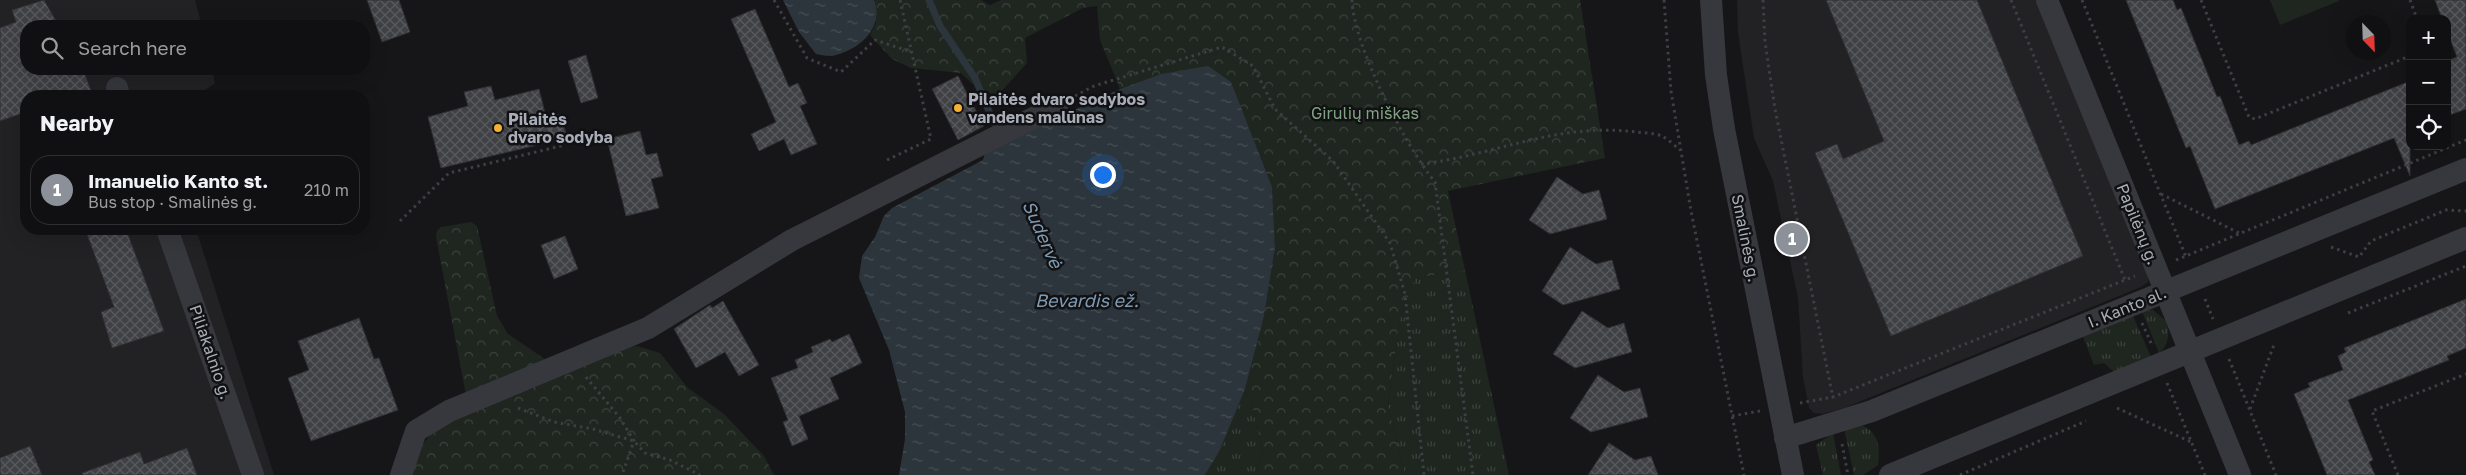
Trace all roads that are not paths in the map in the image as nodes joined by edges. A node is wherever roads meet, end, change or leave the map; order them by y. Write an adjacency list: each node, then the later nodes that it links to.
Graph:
1 (1711, 0): 9 (street, Smalinės g.)
2 (2047, 0): 7 (street, Papilėnų g.)
3 (1057, 106): 11 (street)
4 (2466, 169): 7 (street, I. Kanto al.)
5 (169, 235): 10 (street, Piliakalnio g.)
6 (2466, 238): 8 (street)
7 (2165, 291): 8 (street, Papilėnų g.); 9 (street, I. Kanto al.)
8 (2190, 350): 13 (street); 14 (street, Papilėnų g.)
9 (1785, 438): 12 (street, Smalinės g.)
10 (253, 475)
11 (401, 475)
12 (1792, 475)
13 (1890, 475)
14 (2240, 475)

